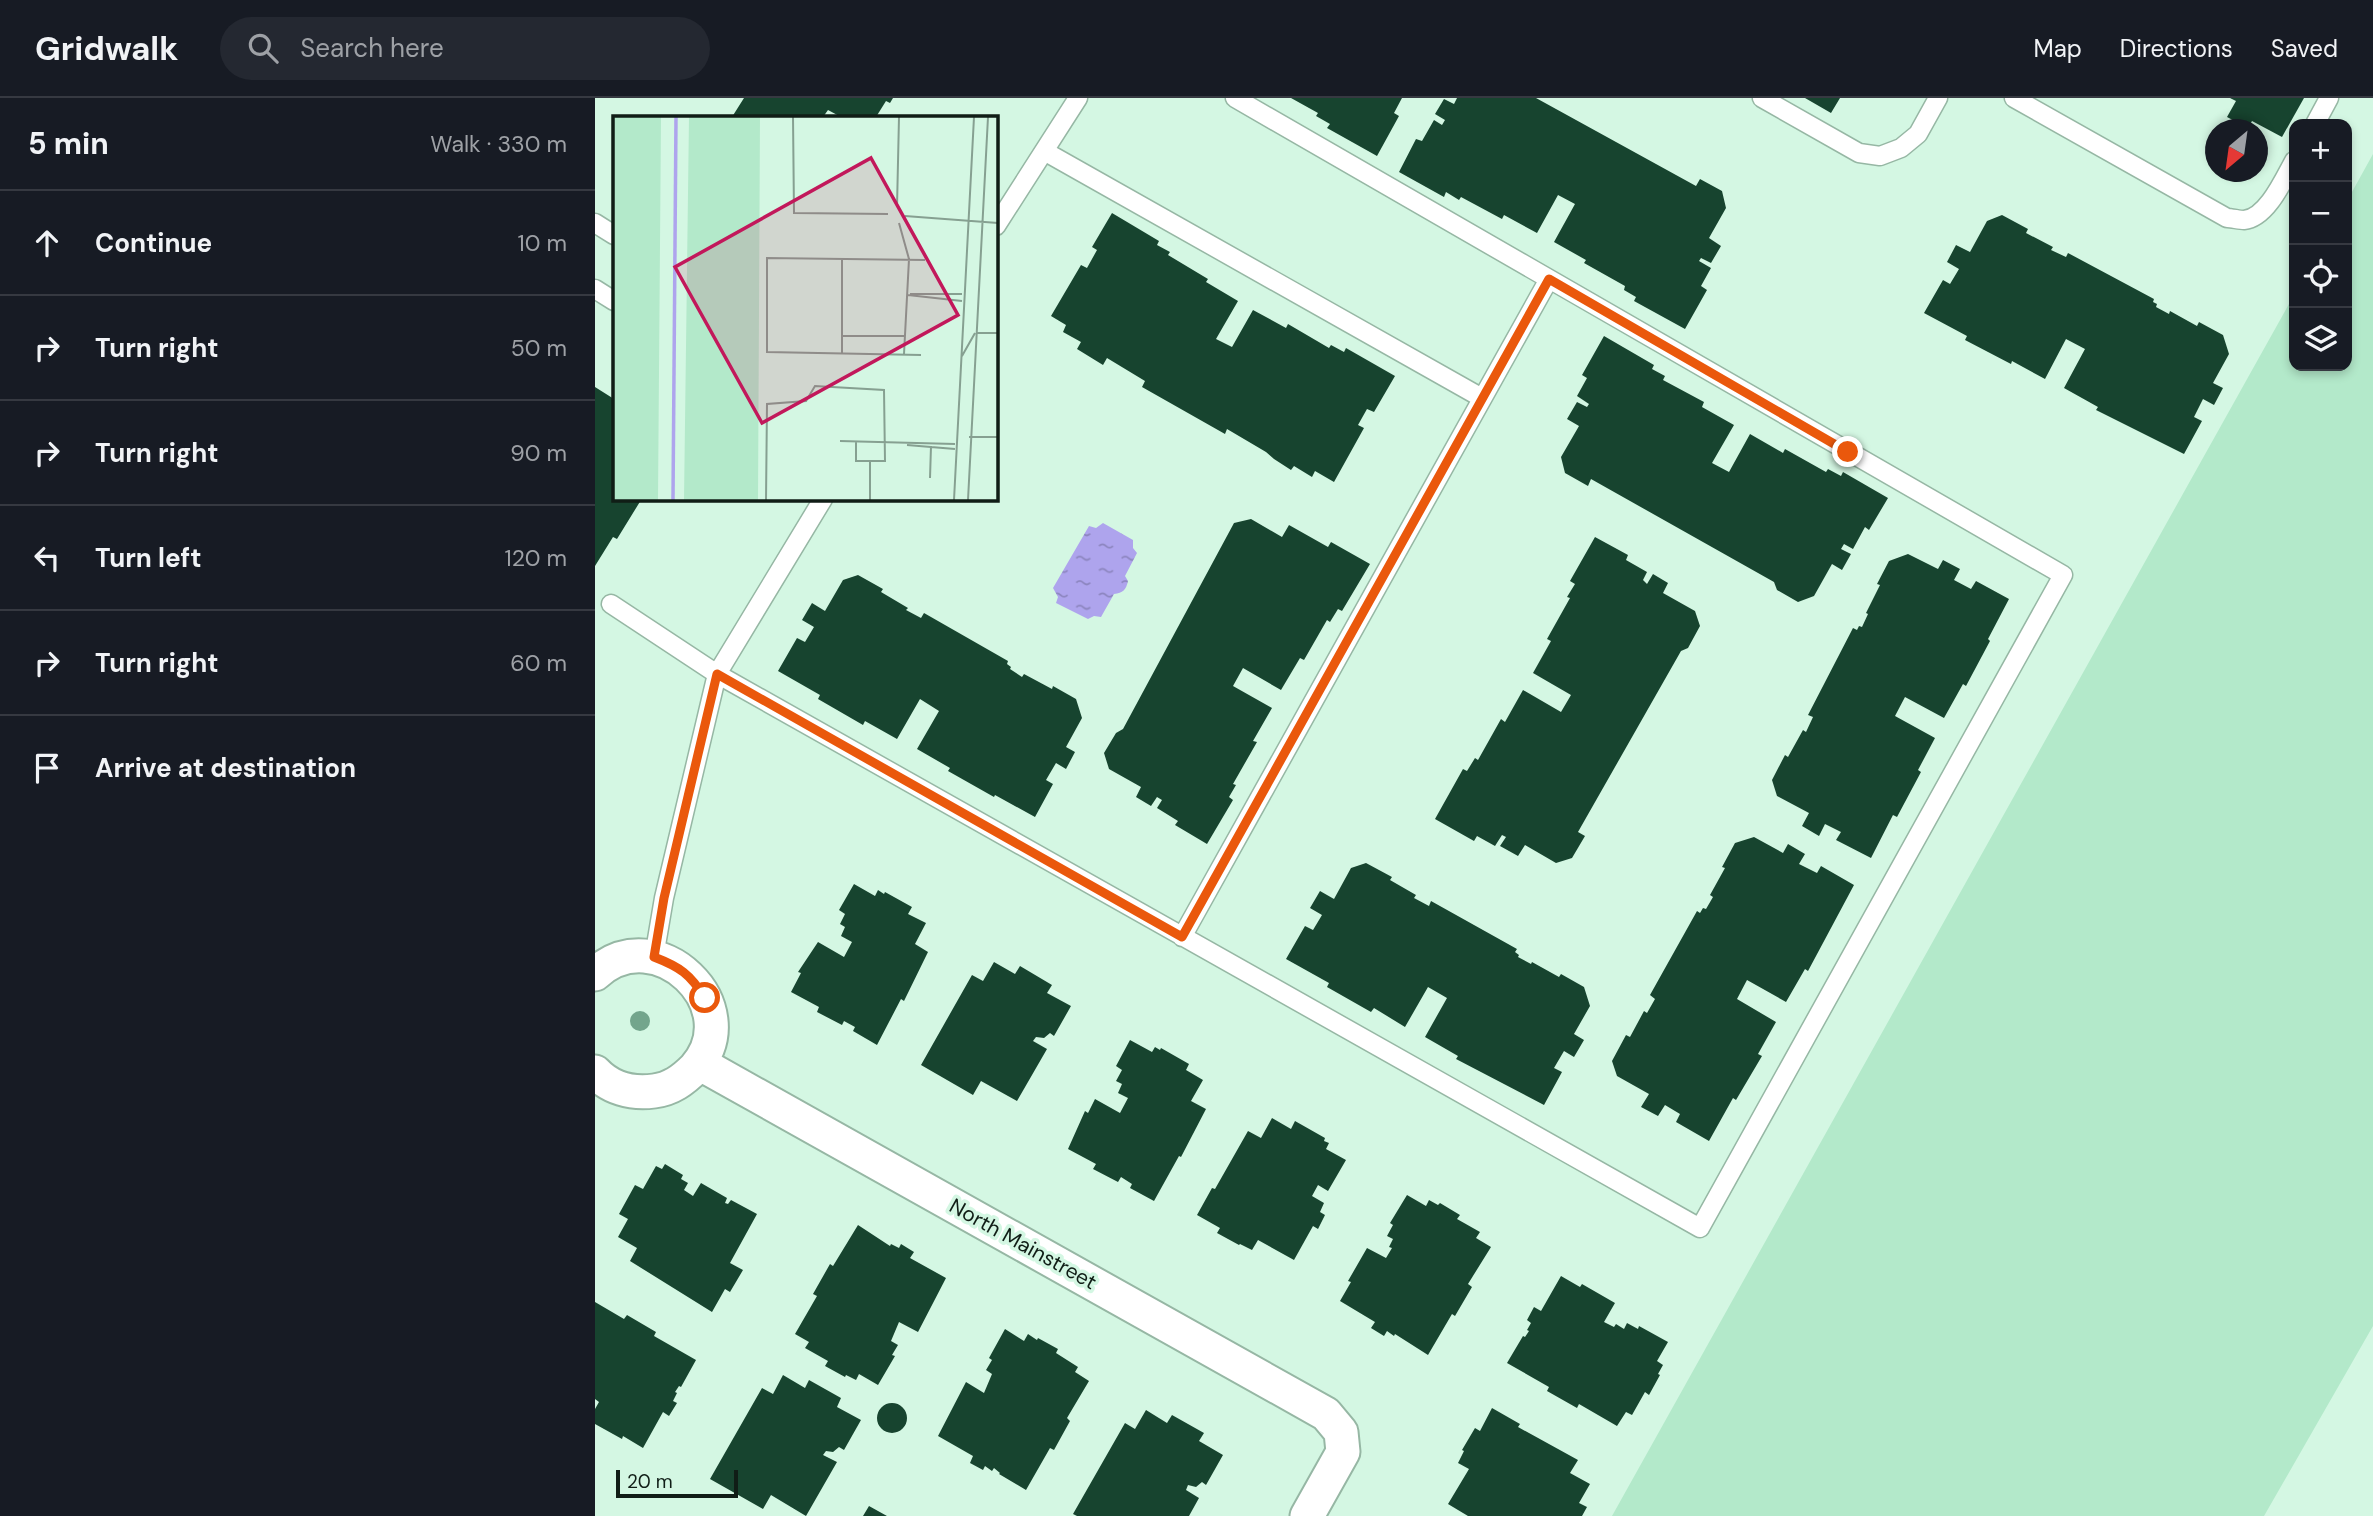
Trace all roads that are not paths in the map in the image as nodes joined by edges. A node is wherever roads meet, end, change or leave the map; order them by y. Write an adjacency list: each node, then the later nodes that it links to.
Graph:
1 (1078, 98): 8 (lane)
2 (1235, 98): 13 (lane)
3 (1762, 98): 4 (lane)
4 (1938, 98)
5 (2014, 98): 9 (lane)
6 (2329, 98): 7 (lane)
7 (2318, 119)
8 (1044, 151): 11 (lane); 16 (lane)
9 (2289, 171)
10 (595, 223): 12 (lane)
11 (997, 224)
12 (613, 234)
13 (1549, 279): 16 (lane); 20 (lane)
14 (595, 289): 15 (lane)
15 (613, 300)
16 (1482, 398): 20 (lane)
17 (822, 500): 19 (lane)
18 (611, 604): 19 (lane)
19 (717, 674): 20 (lane); 21 (lane)
20 (1182, 937)
21 (654, 957): 22 (street); 23 (street)
22 (595, 974)
23 (699, 1063): 24 (street); 25 (street, North Mainstreet)
24 (598, 1085)
25 (1307, 1516)

